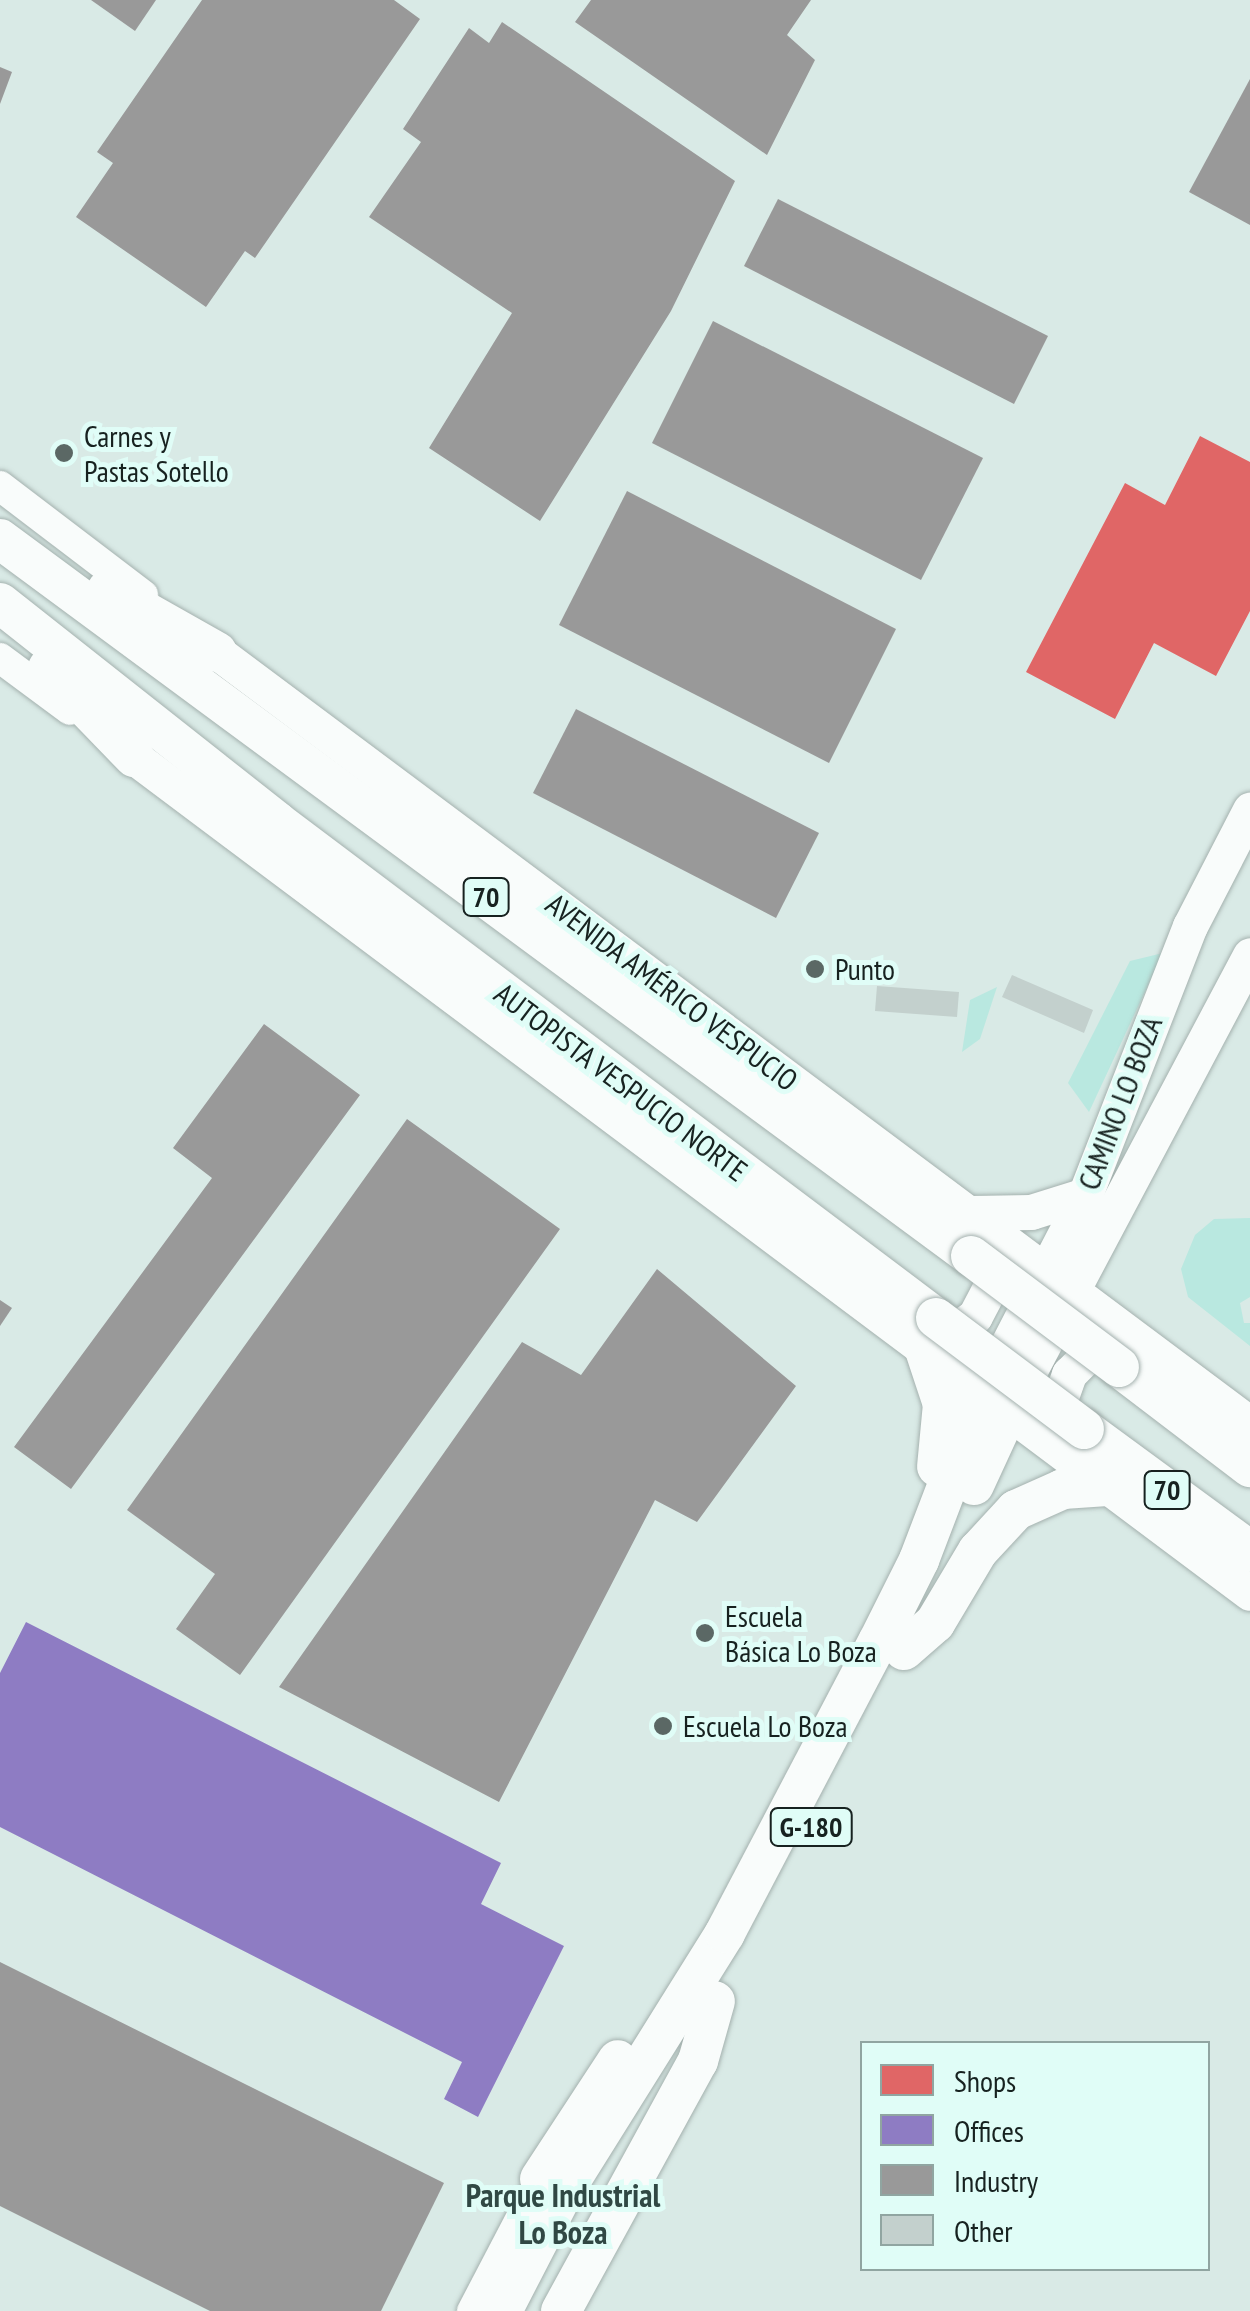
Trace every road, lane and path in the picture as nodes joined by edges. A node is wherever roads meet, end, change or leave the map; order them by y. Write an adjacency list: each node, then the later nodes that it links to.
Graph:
1 (0, 486): 6 (main road, AVENIDA AMÉRICO VESPUCIO)
2 (0, 530): 6 (highway)
3 (0, 539): 13 (highway, 70)
4 (0, 603): 17 (highway, AUTOPISTA VESPUCIO NORTE / 70)
5 (0, 618): 8 (highway)
6 (217, 652): 12 (main road, AVENIDA AMÉRICO VESPUCIO)
7 (0, 658): 8 (main road)
8 (134, 756): 17 (main road)
9 (1250, 810): 11 (main road, CAMINO LO BOZA / G-180)
10 (1250, 955): 15 (main road, CAMINO LO BOZA / G-180)
11 (1086, 1195): 12 (main road); 14 (main road, CAMINO LO BOZA / G-180)
12 (968, 1213): 13 (main road, AVENIDA AMÉRICO VESPUCIO)
13 (986, 1246): 14 (main road, AVENIDA AMÉRICO VESPUCIO); 17 (main road); 21 (highway, 70, bridge)
14 (1046, 1272): 15 (main road, AVENIDA AMÉRICO VESPUCIO); 18 (main road, CAMINO LO BOZA / G-180)
15 (1075, 1293): 16 (main road, AVENIDA AMÉRICO VESPUCIO); 18 (main road, CAMINO LO BOZA / G-180)
16 (1118, 1326): 19 (main road, AVENIDA AMÉRICO VESPUCIO); 20 (main road)
17 (931, 1334): 18 (main road); 20 (highway, AUTOPISTA VESPUCIO NORTE / 70, bridge); 23 (highway)
18 (995, 1402): 20 (main road); 23 (highway, G-180); 26 (highway, G-180)
19 (1250, 1424)
20 (1066, 1435): 22 (main road); 24 (highway, AUTOPISTA VESPUCIO NORTE / 70)
21 (1250, 1467)
22 (1107, 1486): 25 (main road); 26 (highway)
23 (928, 1536): 27 (highway, G-180)
24 (1250, 1551)
25 (1250, 1593)
26 (904, 1650): 27 (highway, G-180)
27 (709, 1985): 28 (highway); 30 (highway); 31 (highway); 32 (highway)
28 (540, 2180): 29 (street)
29 (472, 2311)
30 (502, 2311)
31 (531, 2311)
32 (561, 2311)

